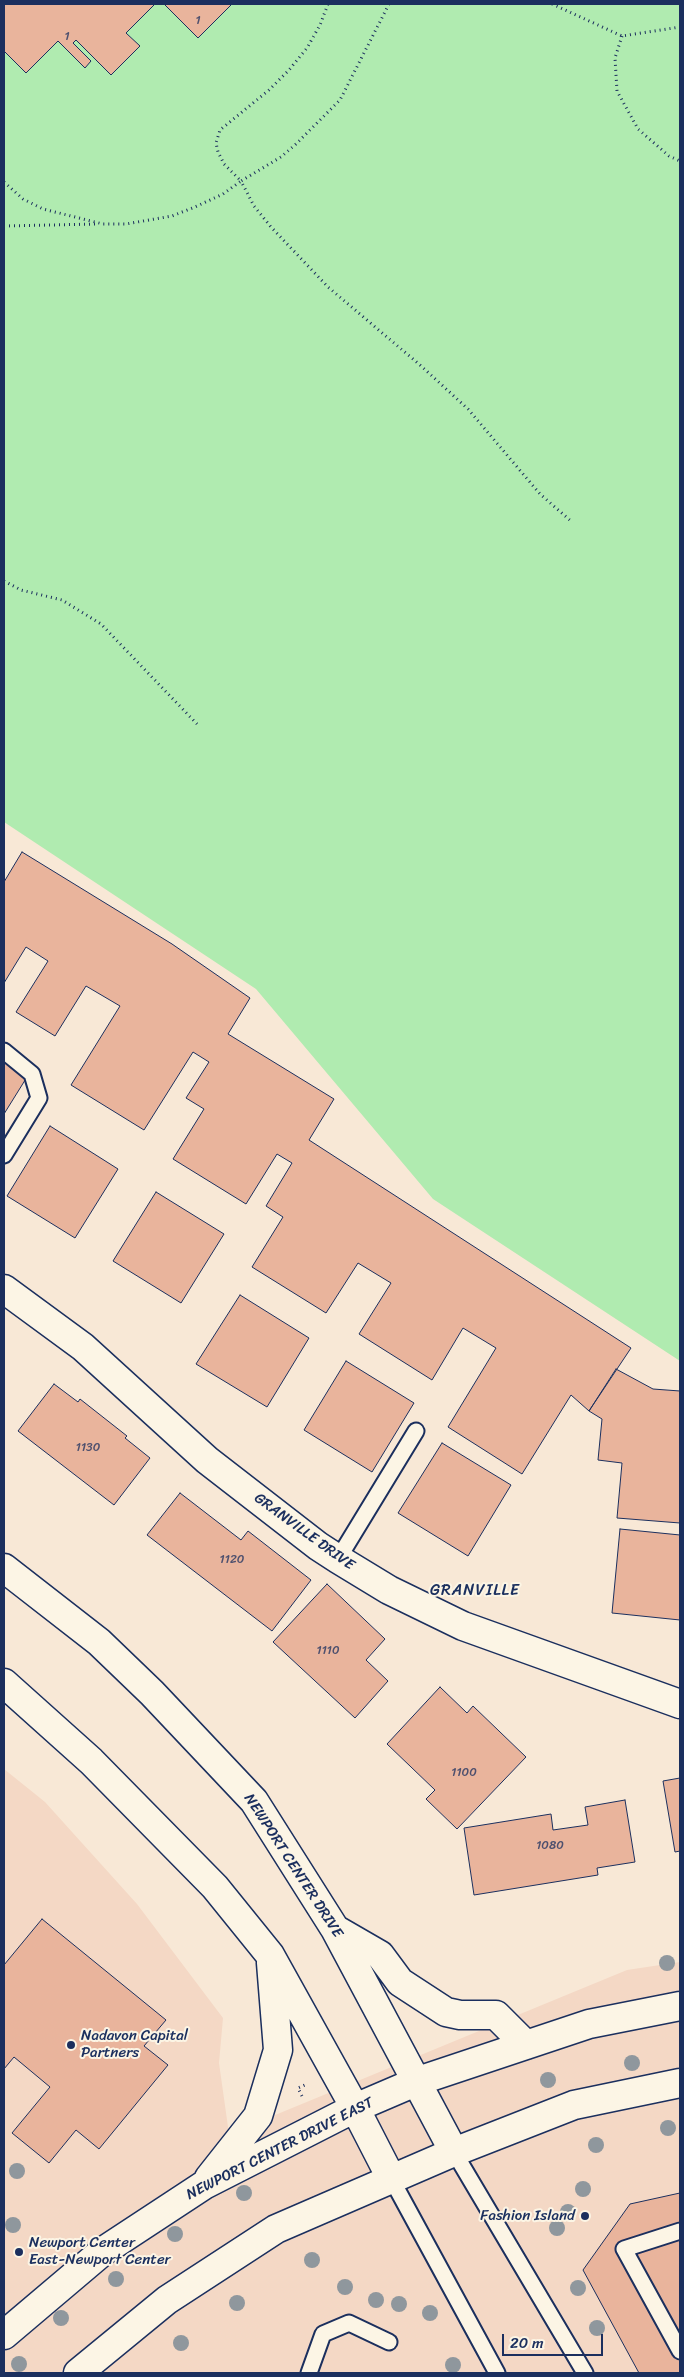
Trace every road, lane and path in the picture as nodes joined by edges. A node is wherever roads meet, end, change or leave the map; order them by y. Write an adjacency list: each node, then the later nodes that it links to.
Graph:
1 (328, 4): 8 (path)
2 (389, 4): 8 (path)
3 (552, 4): 5 (path)
4 (680, 27): 5 (path)
5 (622, 36): 6 (path)
6 (680, 161)
7 (4, 182): 9 (path)
8 (241, 182): 9 (path); 11 (path)
9 (103, 224): 10 (path)
10 (4, 226)
11 (572, 522)
12 (4, 581): 13 (path)
13 (197, 724)
14 (4, 1051): 15 (lane)
15 (4, 1155)
16 (4, 1289): 18 (main road, GRANVILLE DRIVE)
17 (416, 1431): 18 (lane)
18 (338, 1558): 21 (main road, GRANVILLE DRIVE)
19 (4, 1568): 22 (main road, NEWPORT CENTER DRIVE)
20 (4, 1682): 23 (main road)
21 (680, 1704)
22 (335, 1929): 25 (main road); 26 (main road, NEWPORT CENTER DRIVE)
23 (270, 1955): 28 (main road); 31 (main road)
24 (680, 2006): 25 (main road, NEWPORT CENTER DRIVE EAST)
25 (526, 2046): 26 (main road, NEWPORT CENTER DRIVE EAST)
26 (418, 2081): 28 (main road, NEWPORT CENTER DRIVE EAST); 29 (main road, NEWPORT CENTER DRIVE)
27 (680, 2083): 29 (main road)
28 (356, 2108): 30 (main road); 31 (main road, NEWPORT CENTER DRIVE EAST)
29 (454, 2152): 30 (main road); 39 (lane)
30 (392, 2180): 36 (main road); 38 (lane)
31 (204, 2185): 33 (main road, NEWPORT CENTER DRIVE EAST)
32 (680, 2231): 35 (lane)
33 (4, 2335)
34 (389, 2342): 37 (lane)
35 (680, 2351)
36 (78, 2373)
37 (309, 2373)
38 (497, 2373)
39 (586, 2373)

